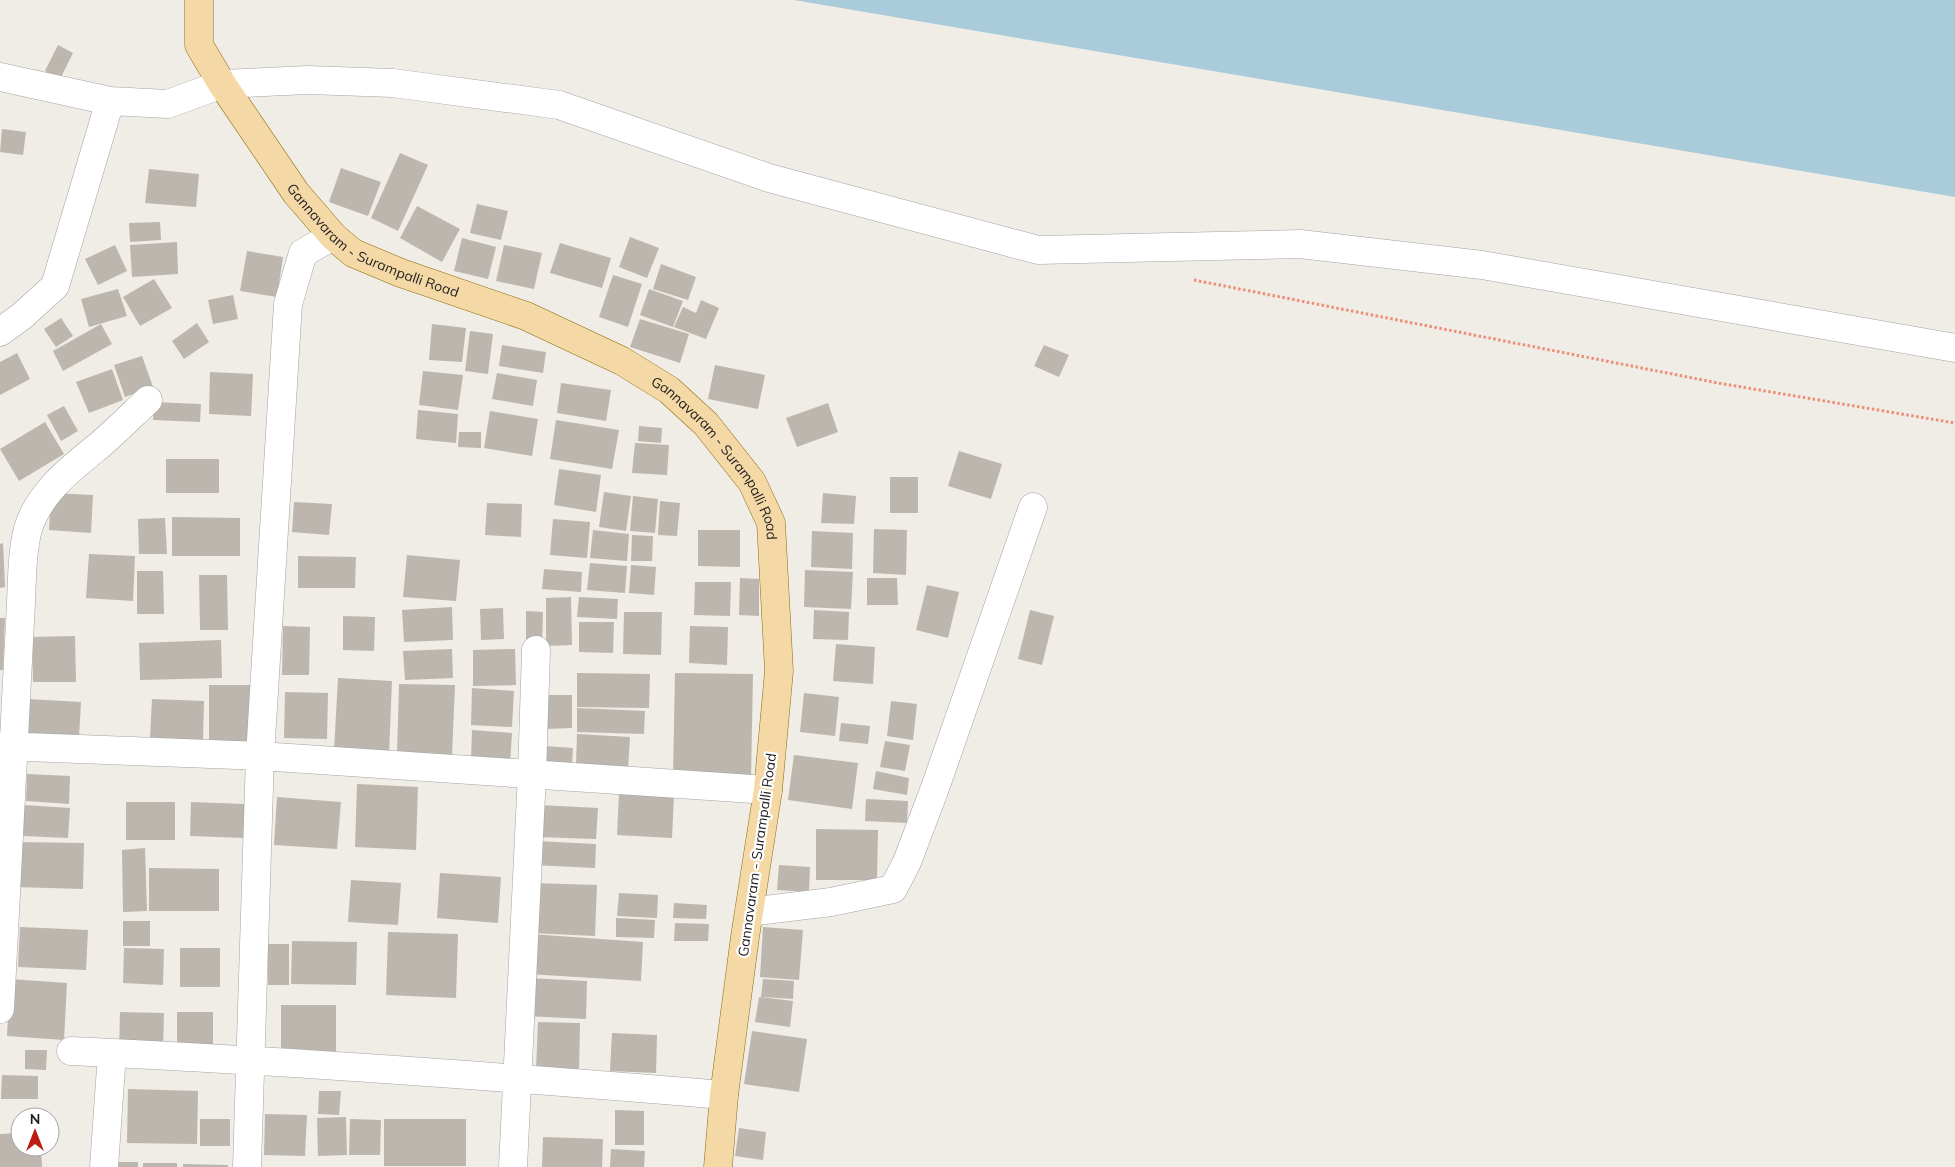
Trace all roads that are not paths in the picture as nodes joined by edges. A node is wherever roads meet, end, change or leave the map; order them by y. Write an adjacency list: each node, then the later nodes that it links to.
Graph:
1 (199, 0): 3 (main road, Gannavaram - Surampalli Road)
2 (0, 77): 4 (street)
3 (222, 84): 4 (street); 5 (main road, Gannavaram - Surampalli Road); 7 (street)
4 (110, 101): 6 (street)
5 (333, 236): 13 (street); 15 (main road, Gannavaram - Surampalli Road)
6 (0, 332)
7 (1955, 348)
8 (148, 400): 10 (street)
9 (1033, 507): 17 (street)
10 (10, 602): 12 (street)
11 (536, 650): 14 (street)
12 (6, 747): 13 (street); 16 (street)
13 (260, 756): 14 (street); 21 (street)
14 (532, 774): 15 (street); 22 (street)
15 (768, 790): 17 (main road, Gannavaram - Surampalli Road)
16 (3, 899): 18 (street)
17 (749, 912): 23 (main road, Gannavaram - Surampalli Road)
18 (0, 1009)
19 (72, 1052): 20 (street)
20 (112, 1053): 21 (street); 24 (street)
21 (250, 1060): 22 (street); 25 (street)
22 (517, 1078): 23 (street); 26 (street)
23 (724, 1095): 27 (main road, Gannavaram - Surampalli Road)
24 (104, 1167)
25 (247, 1167)
26 (513, 1167)
27 (718, 1167)

